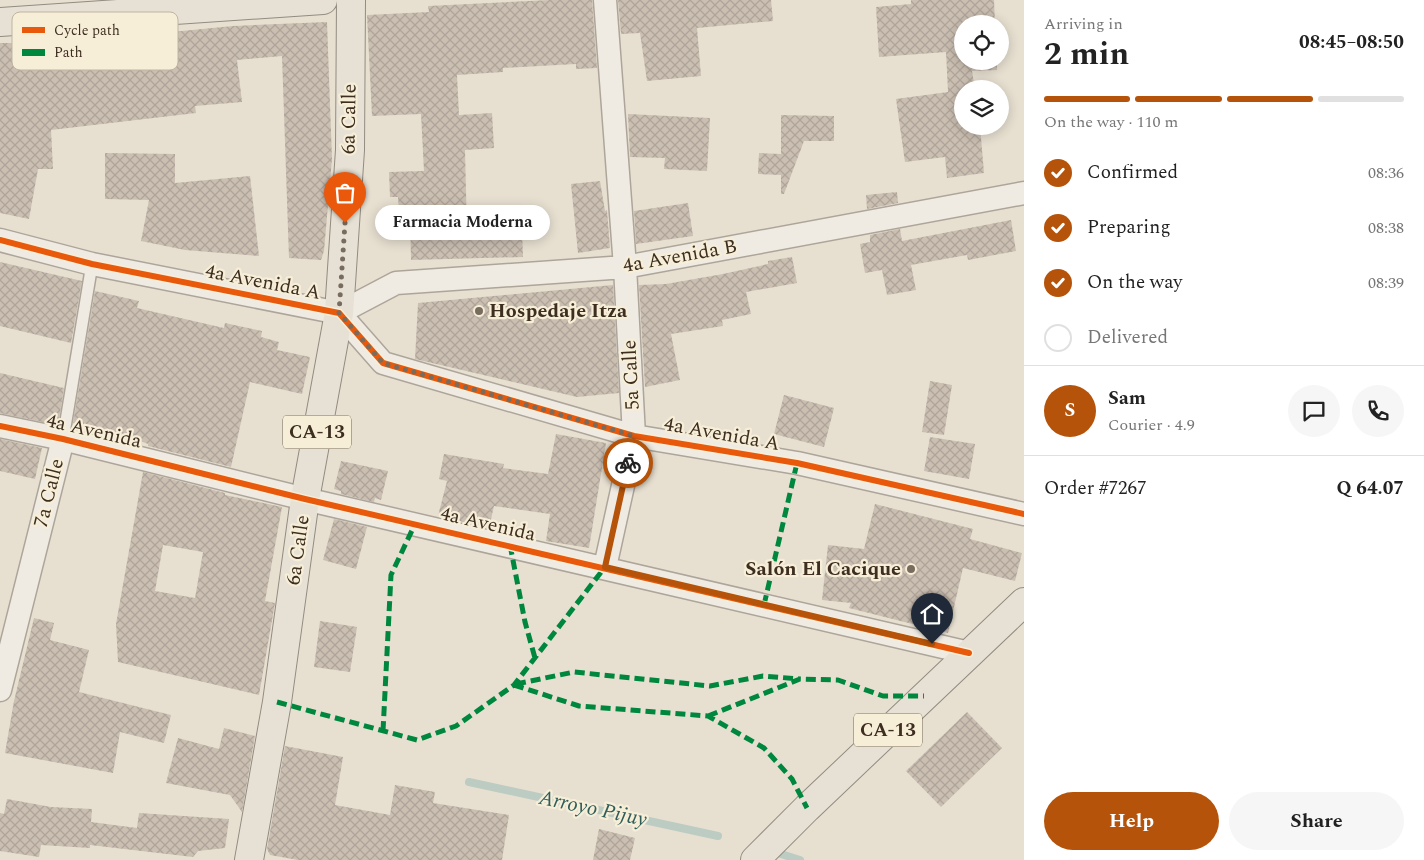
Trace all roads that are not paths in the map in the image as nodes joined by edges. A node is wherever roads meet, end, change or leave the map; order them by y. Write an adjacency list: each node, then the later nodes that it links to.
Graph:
1 (323, 0): 4 (main road)
2 (351, 0): 9 (main road, 6a Calle / CA-13)
3 (605, 0): 8 (street, 5a Calle)
4 (147, 12)
5 (1024, 193): 8 (street, 4a Avenida B)
6 (0, 240): 7 (street, 4a Avenida A)
7 (92, 264): 9 (street, 4a Avenida A); 12 (lane, 7a Calle)
8 (625, 267): 9 (street, 4a Avenida B); 11 (street, 5a Calle)
9 (339, 313): 11 (street, 4a Avenida A); 13 (main road, 6a Calle / CA-13)
10 (0, 426): 12 (street, 4a Avenida)
11 (634, 436): 14 (street, 4a Avenida A); 15 (street, 5a Calle)
12 (63, 439): 13 (street, 4a Avenida); 18 (street, 7a Calle)
13 (305, 499): 15 (street, 4a Avenida); 19 (main road, 6a Calle / CA-13)
14 (1024, 514)
15 (605, 567): 17 (street, 4a Avenida)
16 (1024, 602): 17 (main road, CA-13)
17 (969, 653): 20 (main road, CA-13)
18 (0, 690)
19 (249, 860)
20 (755, 860)

